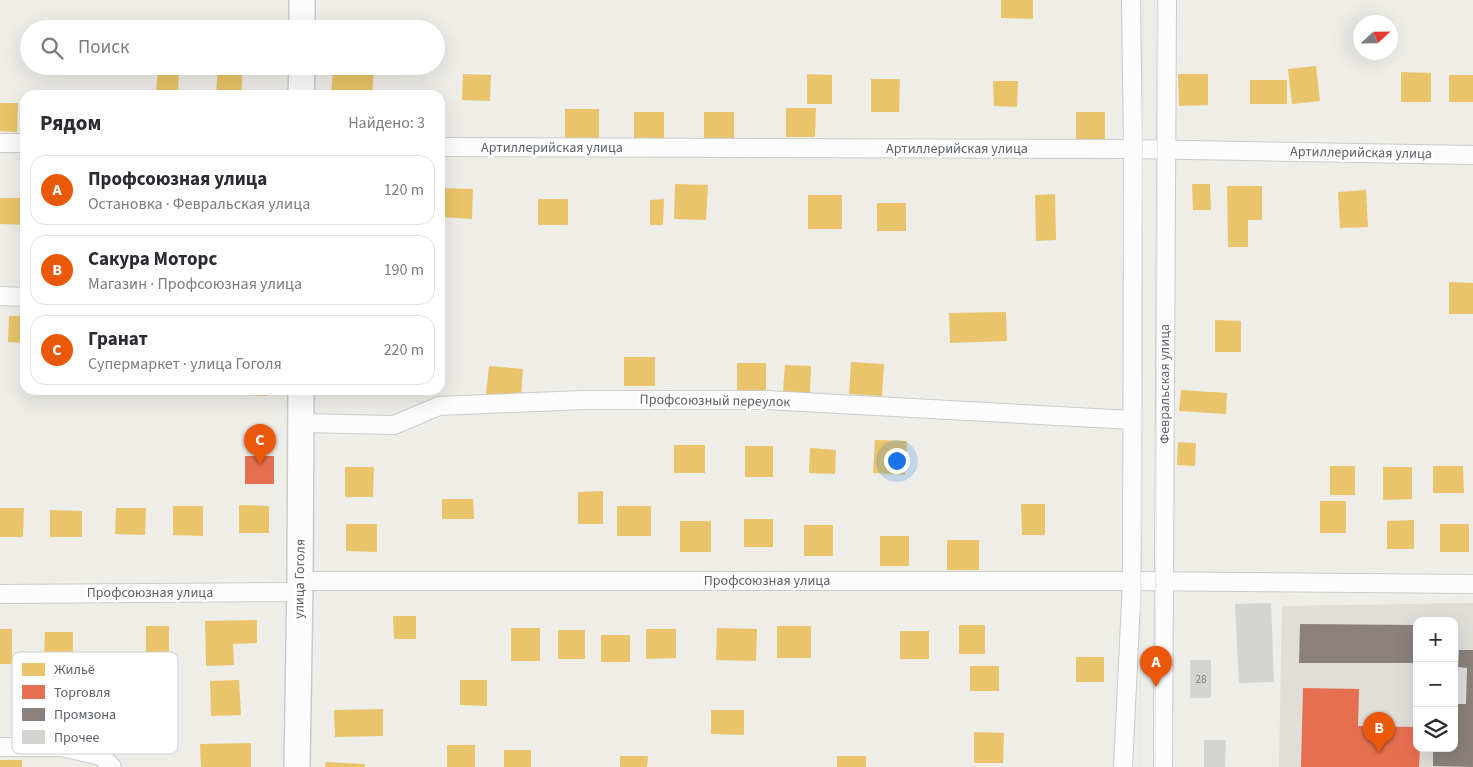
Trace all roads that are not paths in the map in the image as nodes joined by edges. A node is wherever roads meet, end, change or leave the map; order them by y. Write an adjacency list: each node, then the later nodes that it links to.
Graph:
1 (302, 0): 4 (main road)
2 (1131, 0): 10 (street)
3 (1167, 0): 11 (street, Февральская улица)
4 (302, 20)
5 (302, 75): 6 (main road)
6 (302, 90)
7 (0, 143): 8 (street)
8 (20, 143)
9 (445, 148): 10 (street, Артиллерийская улица)
10 (1133, 149): 11 (street, Артиллерийская улица); 16 (street)
11 (1166, 150): 12 (street, Артиллерийская улица); 19 (street, Февральская улица)
12 (1473, 155)
13 (0, 296): 14 (street)
14 (20, 298)
15 (301, 395): 17 (main road, улица Гоголя)
16 (1132, 420): 17 (street, Профсоюзный переулок); 18 (street)
17 (300, 423): 21 (main road, улица Гоголя)
18 (1132, 581): 19 (street, Профсоюзная улица); 21 (street, Профсоюзная улица); 26 (street)
19 (1165, 581): 20 (street, Профсоюзная улица); 27 (street, Февральская улица)
20 (1473, 584)
21 (300, 587): 22 (street, Профсоюзная улица); 25 (main road, улица Гоголя)
22 (0, 594)
23 (92, 754): 24 (street)
24 (112, 767)
25 (297, 767)
26 (1123, 767)
27 (1163, 767)

